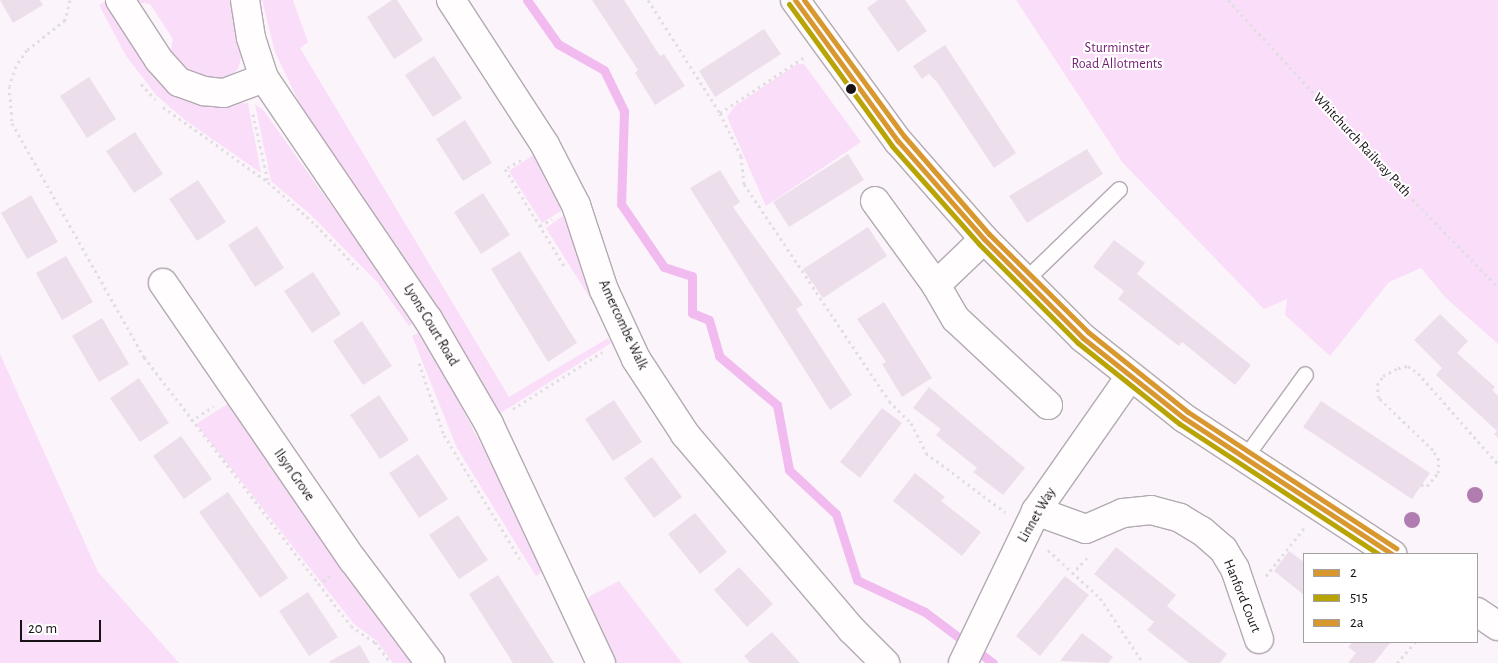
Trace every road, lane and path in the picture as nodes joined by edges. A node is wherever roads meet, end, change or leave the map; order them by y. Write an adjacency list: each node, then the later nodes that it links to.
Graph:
1 (70, 0): 44 (path)
2 (120, 0): 10 (street)
3 (244, 0): 10 (street, Lyons Court Road)
4 (451, 0): 12 (street, Amercombe Walk)
5 (648, 0): 11 (path)
6 (795, 0): 8 (street)
7 (1228, 0): 22 (path, Whitchurch Railway Path)
8 (825, 43): 11 (path); 16 (street)
9 (138, 80): 13 (path)
10 (255, 82): 13 (path); 28 (street, Lyons Court Road)
11 (720, 113): 32 (path)
12 (545, 145): 18 (path); 23 (street, Amercombe Walk)
13 (268, 182): 17 (path)
14 (1118, 189): 19 (lane)
15 (875, 201): 21 (street)
16 (984, 239): 19 (street); 21 (street)
17 (362, 273)
18 (570, 275)
19 (1024, 281): 26 (street)
20 (163, 283): 45 (street, Ilsyn Grove)
21 (936, 285): 27 (street)
22 (1498, 287)
23 (626, 337): 28 (path); 47 (street, Amercombe Walk)
24 (417, 357): 36 (path)
25 (1306, 374): 29 (lane)
26 (1129, 378): 29 (street); 32 (street, Linnet Way)
27 (1048, 405)
28 (489, 424): 46 (street, Lyons Court Road)
29 (1245, 457): 34 (street)
30 (1498, 464): 31 (path)
31 (1421, 485)
32 (1029, 525): 37 (path); 38 (street, Hanford Court); 43 (street, Linnet Way)
33 (1299, 534): 38 (path)
34 (1390, 553)
35 (1091, 554): 37 (path)
36 (522, 561)
37 (1072, 574): 48 (path)
38 (1246, 602): 41 (street, Hanford Court)
39 (1478, 613): 40 (street)
40 (1498, 626)
41 (1259, 639)
42 (1414, 643): 49 (path)
43 (964, 662)
44 (391, 663)
45 (430, 663)
46 (602, 663)
47 (886, 663)
48 (1143, 663)
49 (1397, 663)

